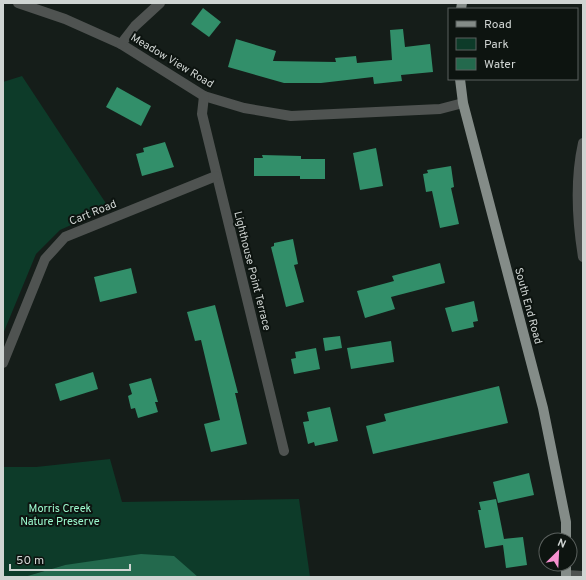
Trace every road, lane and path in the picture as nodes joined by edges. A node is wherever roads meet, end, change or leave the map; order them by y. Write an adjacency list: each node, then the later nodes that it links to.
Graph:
1 (18, 3): 3 (street, Meadow View Road)
2 (160, 3): 3 (street)
3 (121, 44): 5 (street, Meadow View Road)
4 (460, 80): 6 (main road, South End Road)
5 (204, 96): 6 (street, Meadow View Road); 8 (street, Lighthouse Point Terrace)
6 (463, 103): 12 (main road, South End Road)
7 (583, 143): 9 (street)
8 (216, 176): 10 (street, Cart Road); 11 (street, Lighthouse Point Terrace)
9 (583, 257)
10 (3, 363)
11 (284, 451)
12 (566, 532)
13 (566, 576): 14 (street)
14 (583, 576)

